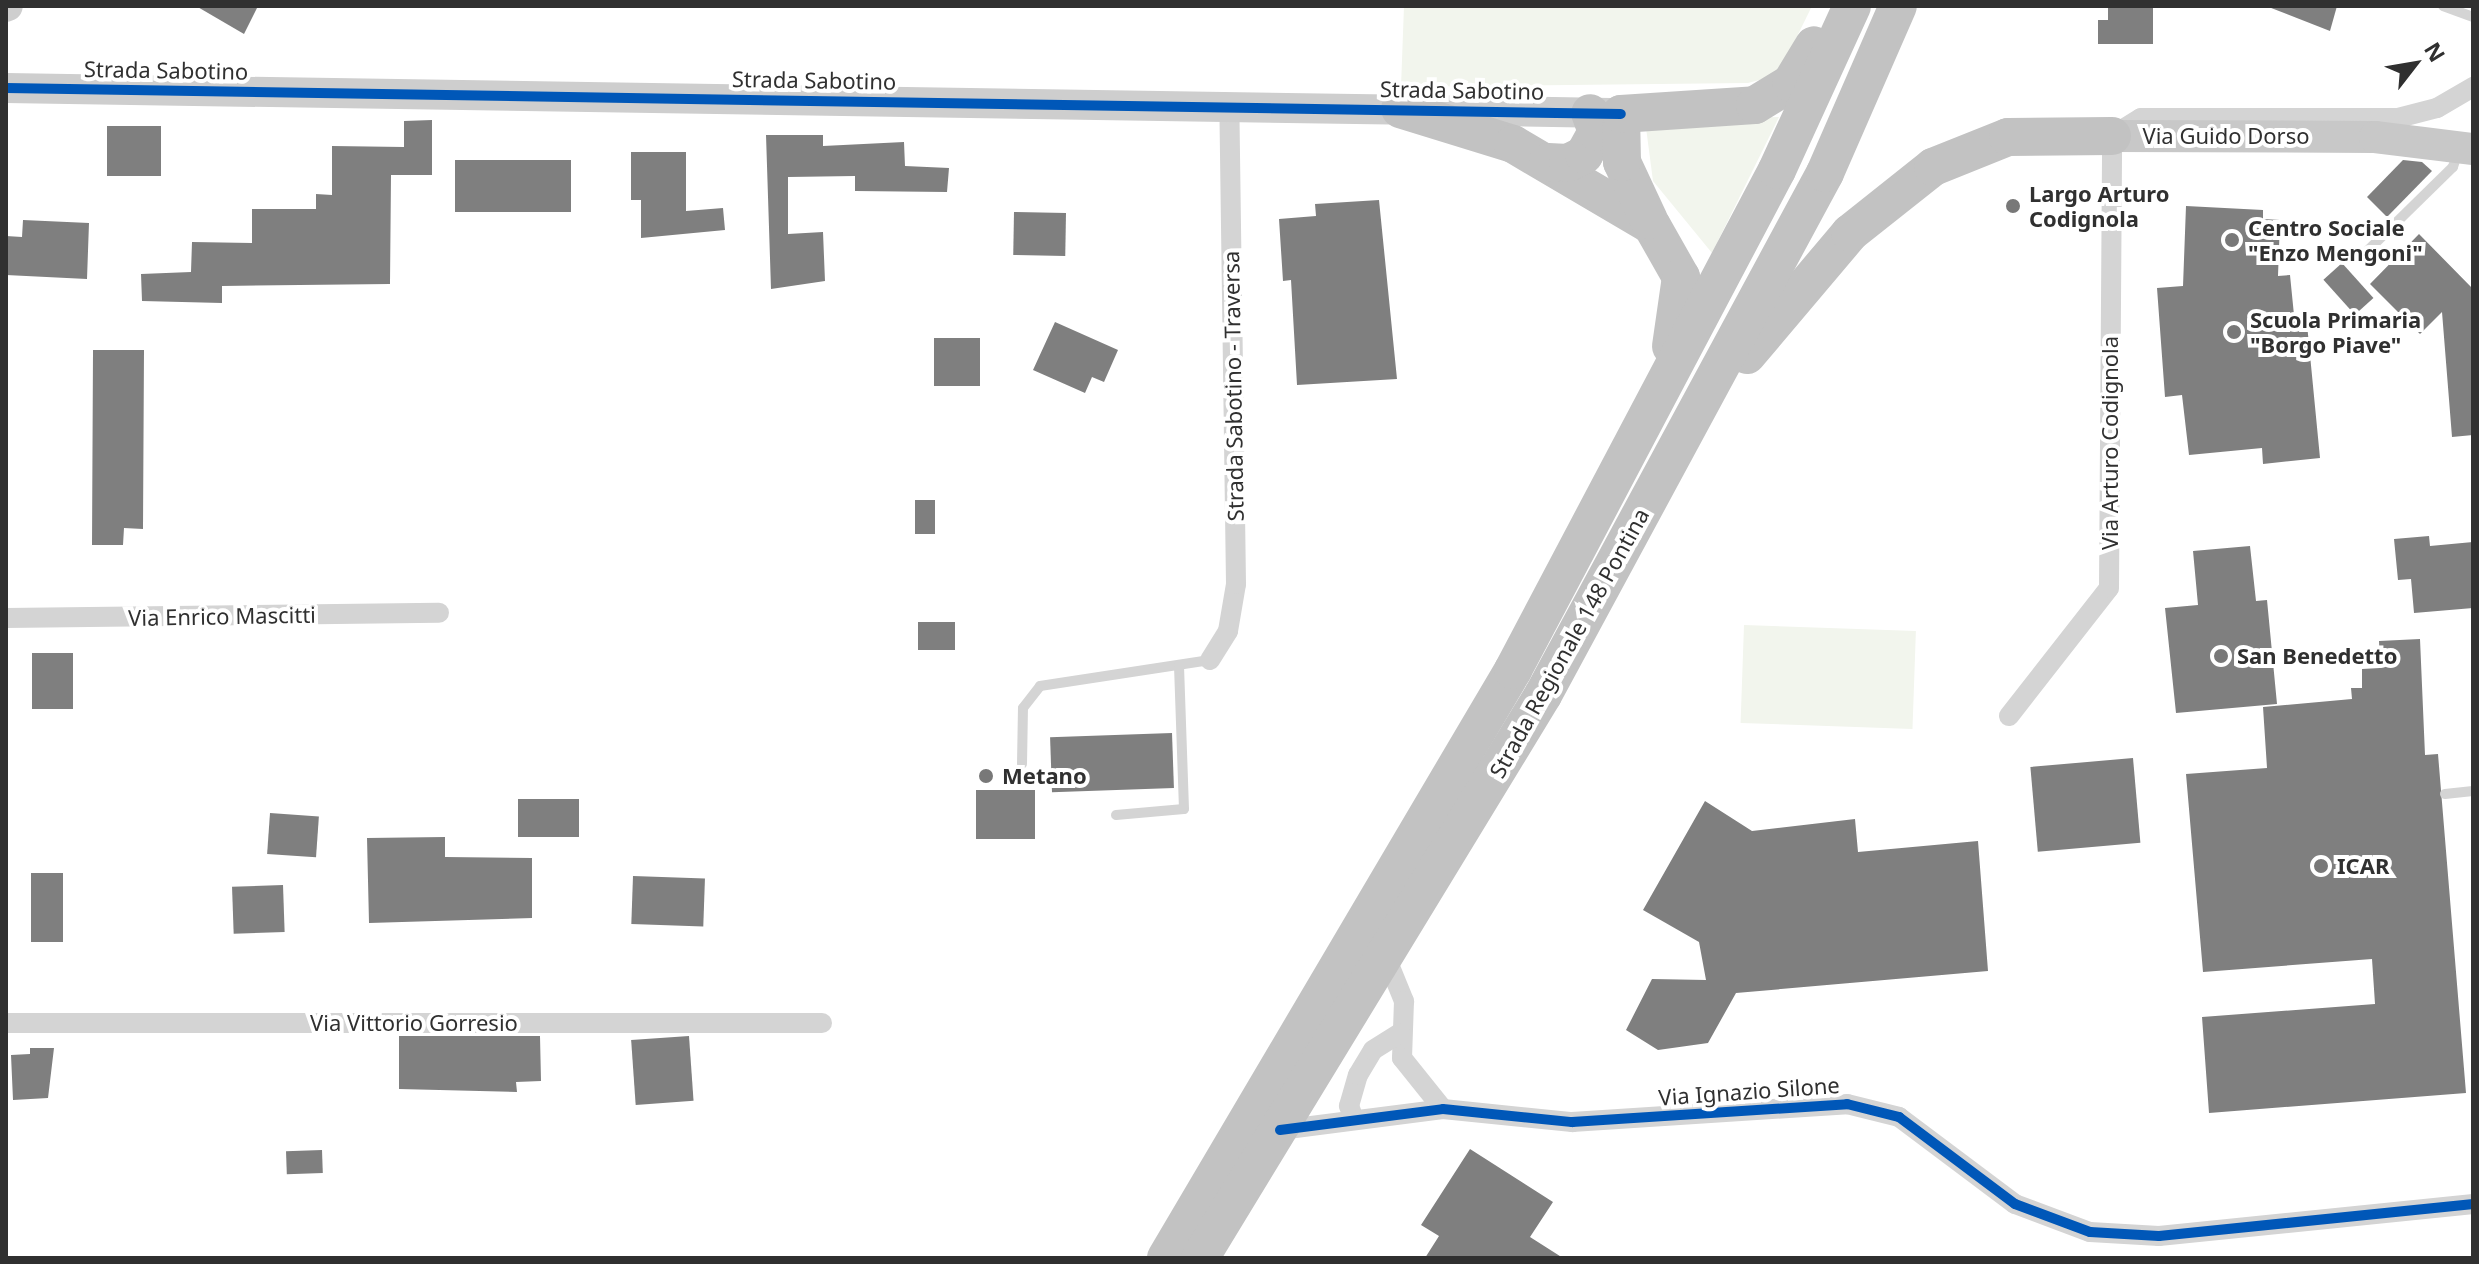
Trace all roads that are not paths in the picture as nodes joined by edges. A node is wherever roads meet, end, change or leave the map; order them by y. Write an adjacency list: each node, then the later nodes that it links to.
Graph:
1 (1834, 6): 10 (highway)
2 (1852, 6): 16 (highway, Strada Regionale 148 Pontina)
3 (1898, 6): 17 (highway, Strada Regionale 148 Pontina)
4 (2443, 6): 5 (lane)
5 (2473, 17)
6 (2473, 87): 11 (street, Via Guido Dorso)
7 (6, 88): 8 (street, Strada Sabotino)
8 (1229, 106): 9 (street, Strada Sabotino); 20 (street, Strada Sabotino - Traversa)
9 (1400, 109): 10 (street, Strada Sabotino); 13 (highway)
10 (1606, 113): 13 (highway); 14 (highway)
11 (2112, 136): 12 (main road, Via Guido Dorso); 17 (highway); 22 (street, Via Arturo Codignola)
12 (2466, 148): 15 (lane)
13 (1548, 162): 14 (highway)
14 (1652, 226): 16 (highway)
15 (2358, 260)
16 (1649, 415): 35 (highway, Strada Regionale 148 Pontina)
17 (1646, 507): 27 (highway, Strada Regionale 148 Pontina)
18 (439, 613): 19 (street, Via Enrico Mascitti)
19 (6, 618)
20 (1210, 660): 21 (lane)
21 (1179, 665): 23 (lane); 26 (lane)
22 (2009, 716)
23 (1022, 764)
24 (2473, 791): 25 (lane)
25 (2445, 794)
26 (1116, 815)
27 (1386, 957): 30 (street); 33 (highway, Strada Regionale 148 Pontina)
28 (6, 1023): 29 (street, Via Vittorio Gorresio)
29 (822, 1023)
30 (1400, 1033): 31 (street); 32 (street)
31 (1443, 1109): 32 (street, Via Ignazio Silone); 34 (street, Via Ignazio Silone)
32 (1354, 1119): 33 (street, Via Ignazio Silone)
33 (1280, 1130): 36 (highway, Strada Regionale 148 Pontina)
34 (2473, 1204)
35 (1166, 1258)
36 (1200, 1258)

